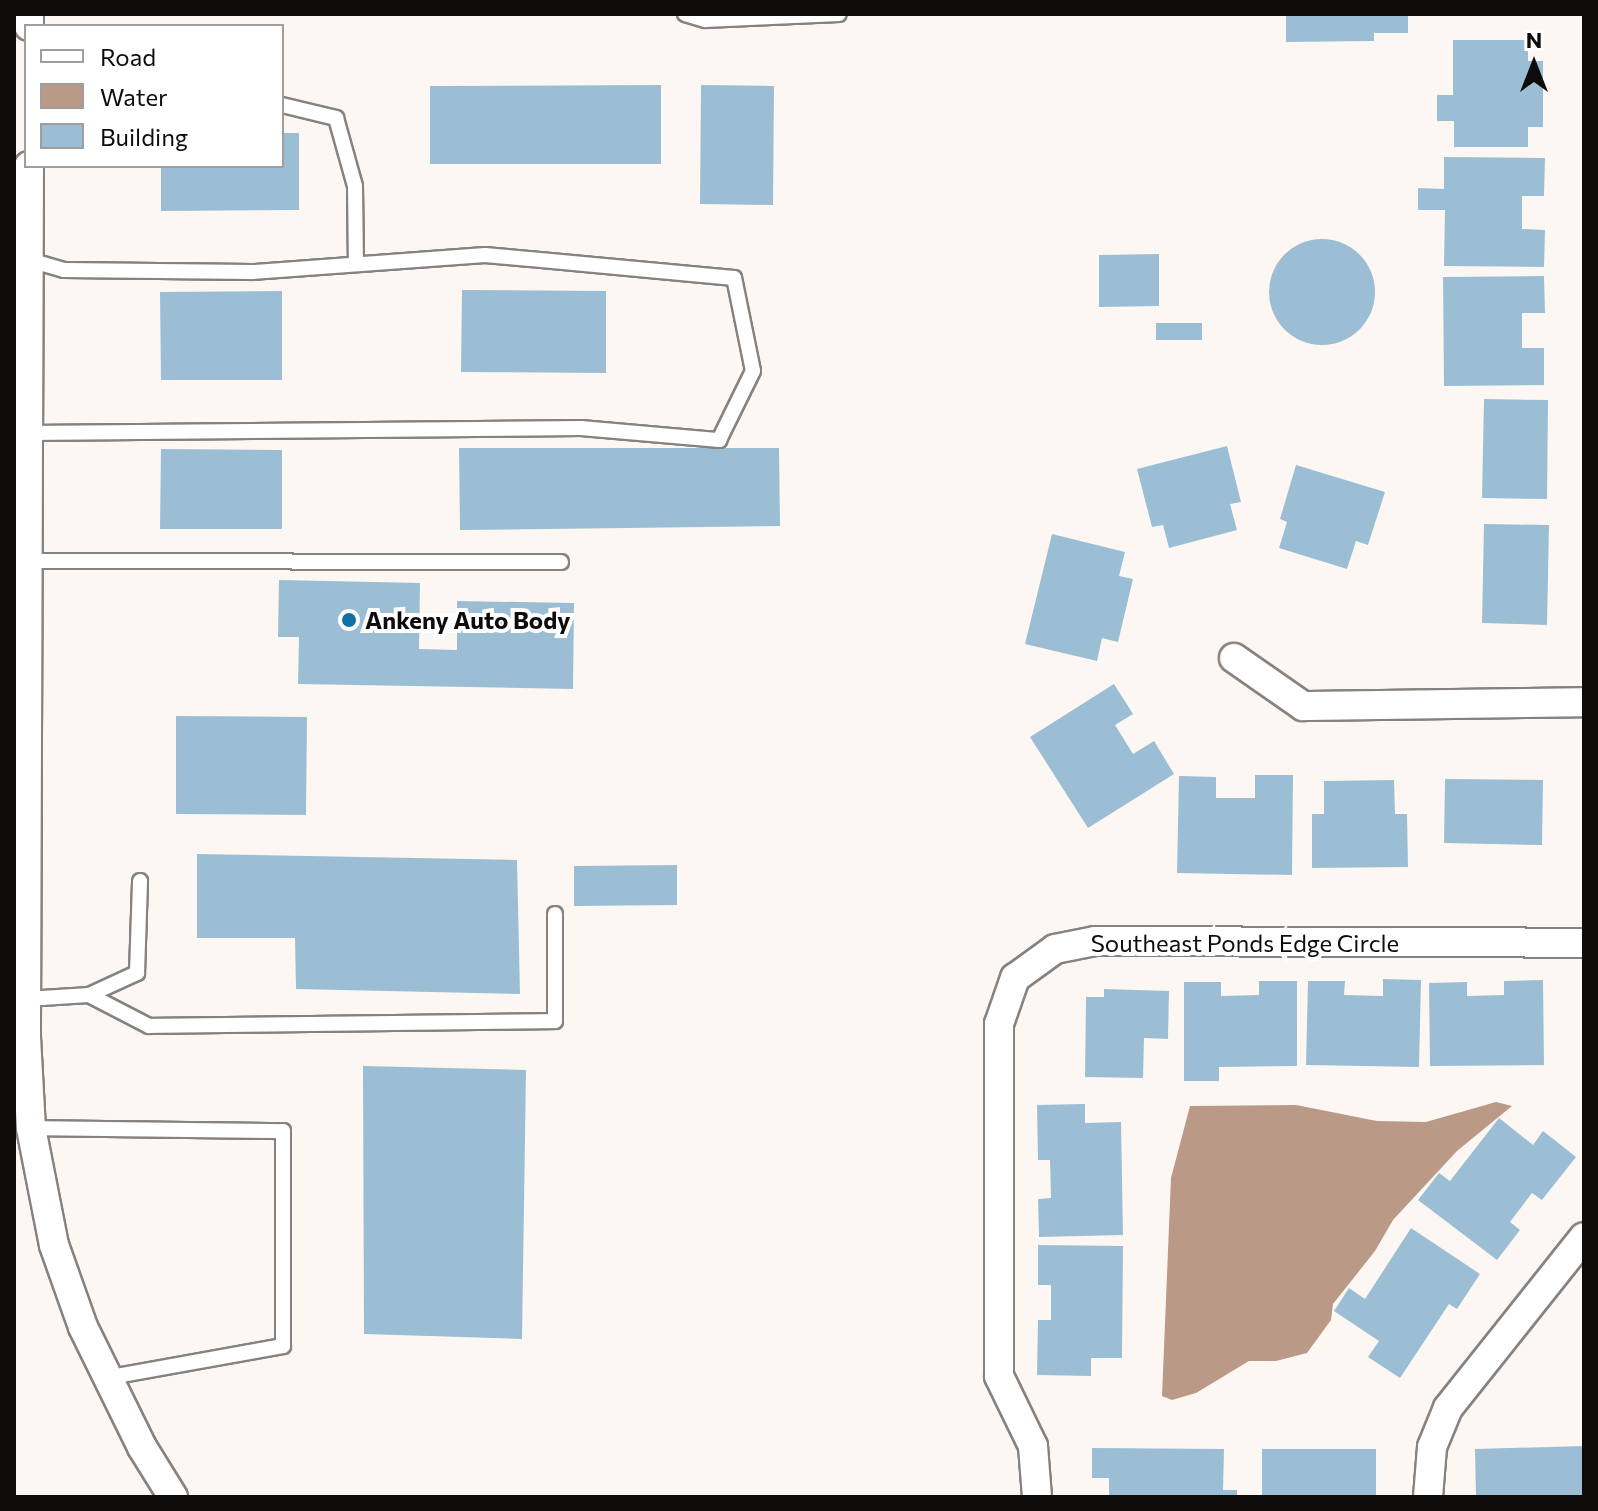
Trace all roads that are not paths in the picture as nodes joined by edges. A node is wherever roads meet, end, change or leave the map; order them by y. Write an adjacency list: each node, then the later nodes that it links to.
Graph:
1 (685, 14): 2 (lane)
2 (839, 14)
3 (284, 105): 6 (lane)
4 (29, 168): 5 (street)
5 (29, 260): 6 (lane); 7 (street)
6 (356, 264): 8 (lane)
7 (21, 395): 8 (street)
8 (28, 433): 9 (street)
9 (27, 561): 10 (lane); 12 (street)
10 (561, 562)
11 (1234, 658): 13 (street)
12 (20, 697): 18 (street)
13 (1584, 702)
14 (140, 881): 17 (lane)
15 (555, 914): 17 (lane)
16 (1584, 943): 23 (street, Southeast Ponds Edge Circle)
17 (89, 995): 18 (lane)
18 (26, 999): 19 (street)
19 (31, 1128): 21 (street); 21 (lane)
20 (1584, 1237): 24 (street)
21 (106, 1378): 22 (street)
22 (173, 1497)
23 (1037, 1497)
24 (1428, 1497)

